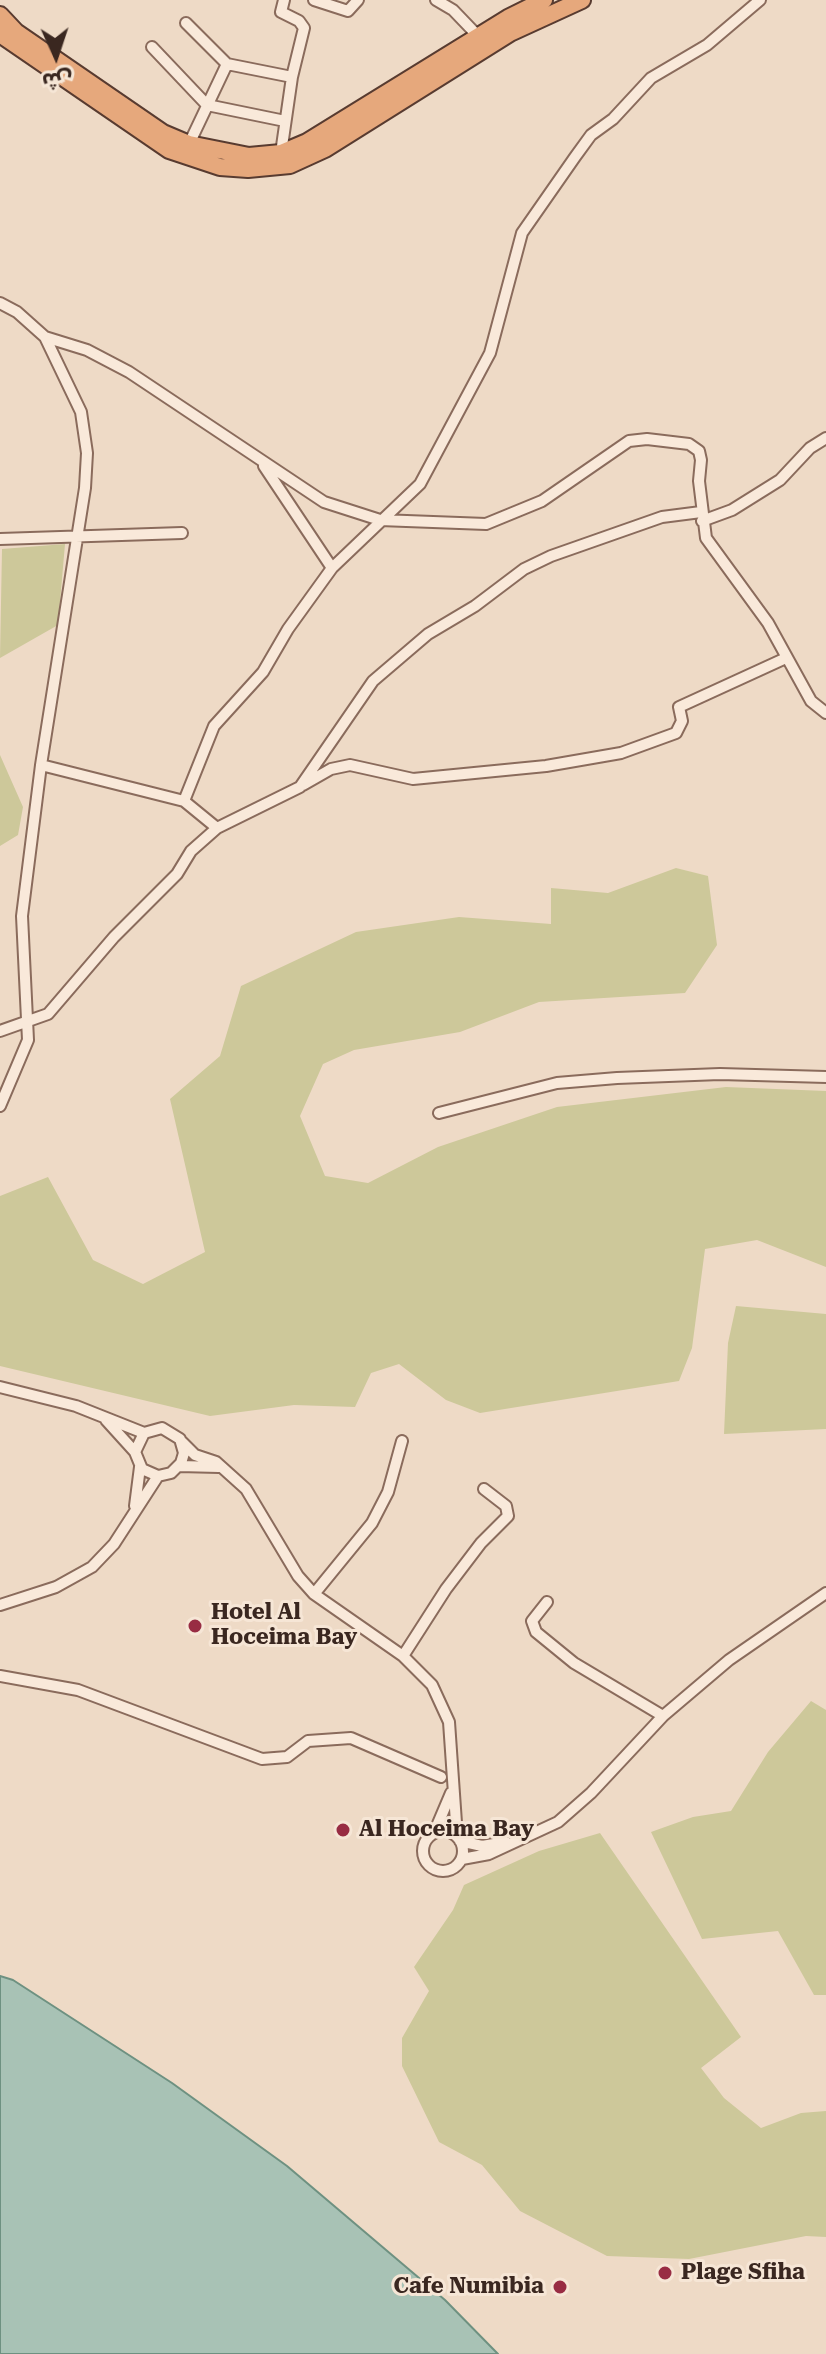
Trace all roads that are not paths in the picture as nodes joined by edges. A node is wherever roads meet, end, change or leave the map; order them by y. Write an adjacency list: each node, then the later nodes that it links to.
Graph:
1 (284, 0): 14 (street)
2 (314, 0): 3 (street)
3 (358, 0)
4 (436, 0): 11 (street)
5 (544, 0): 11 (highway)
6 (582, 0): 10 (highway)
7 (760, 0): 24 (street)
8 (0, 15): 17 (highway)
9 (186, 23): 13 (street)
10 (0, 34)
11 (478, 36): 18 (highway)
12 (152, 47): 15 (street)
13 (227, 64): 14 (street); 15 (street)
14 (292, 77): 16 (street)
15 (207, 105): 16 (street); 17 (street)
16 (285, 121): 18 (street)
17 (189, 144): 18 (highway)
18 (281, 153)
19 (0, 303): 20 (street)
20 (45, 337): 22 (street); 26 (street)
21 (826, 438): 23 (street)
22 (258, 458): 24 (street); 28 (street)
23 (701, 517): 24 (street); 29 (street); 32 (street)
24 (380, 520): 28 (street)
25 (182, 533): 26 (street)
26 (77, 536): 27 (street); 31 (street)
27 (0, 539)
28 (332, 568): 33 (street)
29 (786, 658): 30 (street); 32 (street)
30 (826, 713)
31 (41, 765): 33 (street); 35 (street)
32 (300, 787): 34 (street)
33 (184, 801): 34 (street)
34 (217, 828): 35 (street)
35 (29, 1021): 36 (street); 38 (street)
36 (0, 1031)
37 (826, 1077): 39 (street)
38 (0, 1106)
39 (439, 1113)
40 (0, 1387): 41 (street)
41 (102, 1416): 42 (street); 45 (street)
42 (144, 1433): 44 (street); 45 (street)
43 (402, 1441): 53 (street)
44 (182, 1442): 46 (street); 48 (street)
45 (135, 1452): 47 (street)
46 (179, 1466): 48 (street); 49 (street)
47 (140, 1467): 49 (street); 51 (street)
48 (221, 1467): 53 (street)
49 (158, 1476): 51 (street)
50 (484, 1489): 56 (street)
51 (135, 1508): 55 (street)
52 (826, 1593): 58 (street)
53 (314, 1594): 56 (street)
54 (547, 1602): 58 (street)
55 (0, 1605)
56 (403, 1656): 60 (street)
57 (0, 1676): 59 (street)
58 (663, 1716): 63 (street)
59 (441, 1777)
60 (452, 1791): 61 (street); 62 (street)
61 (434, 1833): 62 (street); 64 (street)
62 (459, 1839): 63 (street); 64 (street)
63 (520, 1841): 64 (street)
64 (462, 1859)

